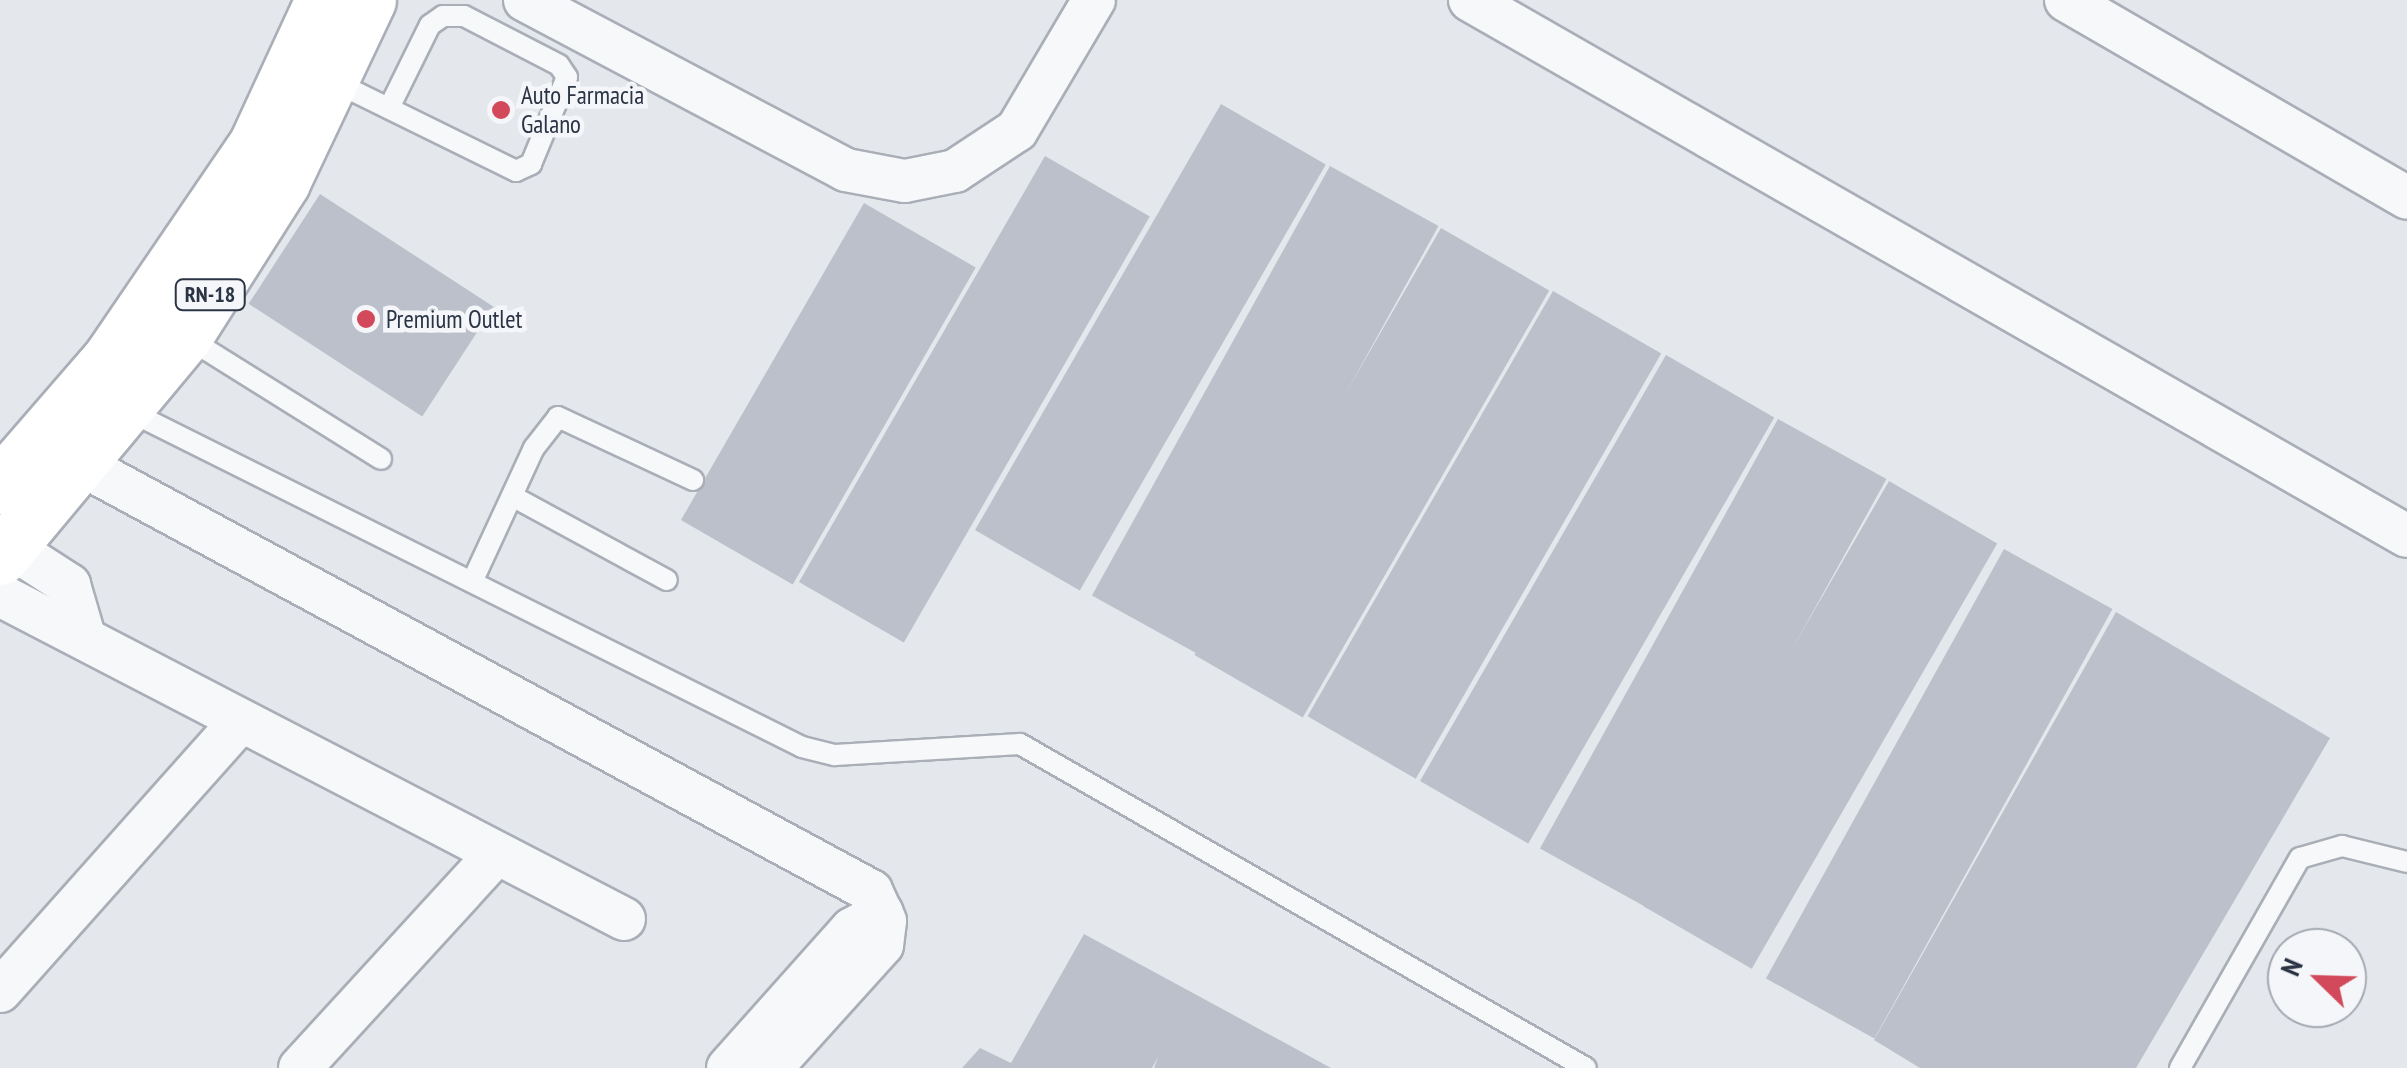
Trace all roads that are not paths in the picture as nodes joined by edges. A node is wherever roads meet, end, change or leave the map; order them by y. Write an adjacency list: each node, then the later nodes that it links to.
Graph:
1 (323, 0): 15 (main road, RN-18)
2 (368, 0): 7 (main road, RN-18)
3 (525, 0): 4 (street)
4 (1094, 0)
5 (1470, 0): 17 (street)
6 (2066, 0): 9 (street)
7 (331, 80): 8 (lane); 10 (main road, RN-18)
8 (389, 108): 8 (lane)
9 (2407, 198)
10 (185, 335): 11 (main road, RN-18); 12 (lane)
11 (129, 411): 13 (main road, RN-18); 20 (lane)
12 (381, 460)
13 (82, 465): 18 (main road, RN-18); 24 (street)
14 (693, 480): 16 (lane)
15 (0, 486)
16 (512, 496): 19 (lane); 20 (lane)
17 (2407, 536)
18 (17, 576): 21 (street)
19 (668, 580)
20 (472, 582): 30 (lane)
21 (239, 723): 22 (street); 26 (street)
22 (495, 855): 25 (street); 27 (street)
23 (2407, 862): 31 (lane)
24 (882, 913): 28 (street); 29 (street)
25 (624, 919)
26 (0, 991)
27 (300, 1068)
28 (728, 1068)
29 (771, 1068)
30 (1586, 1068)
31 (2180, 1068)

